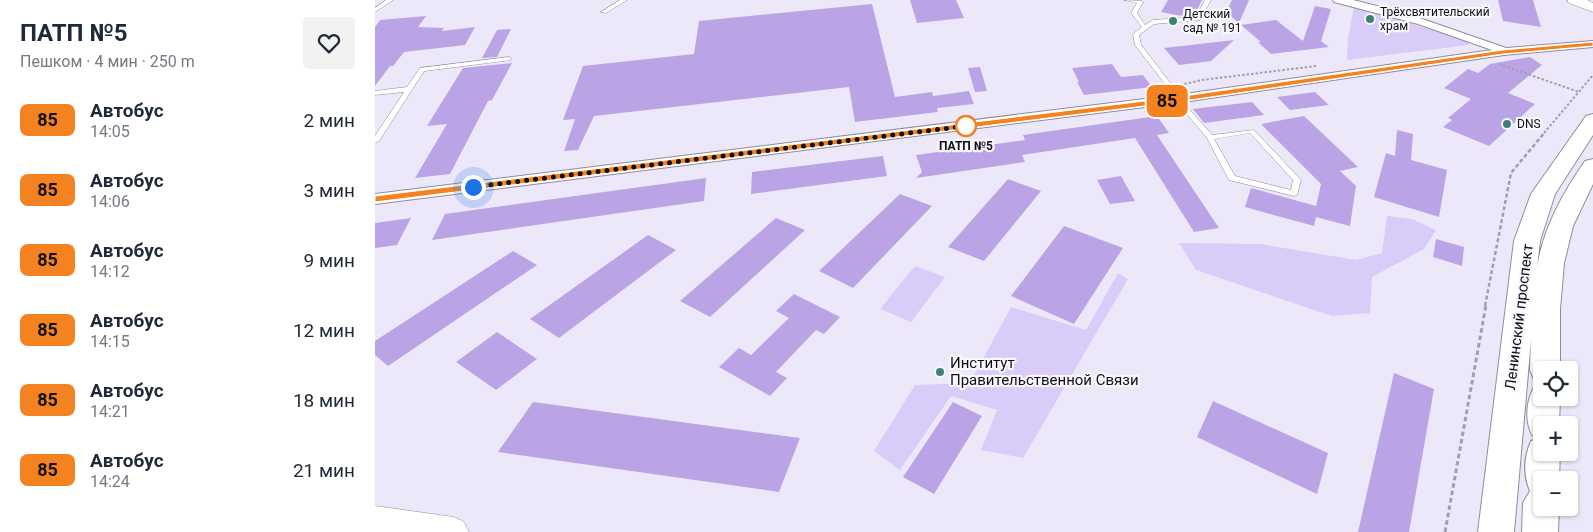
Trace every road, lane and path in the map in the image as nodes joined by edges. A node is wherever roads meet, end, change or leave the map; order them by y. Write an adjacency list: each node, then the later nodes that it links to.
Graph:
1 (390, 0): 8 (lane)
2 (624, 0): 9 (lane)
3 (1127, 0): 10 (lane)
4 (1208, 0): 10 (lane)
5 (1338, 0): 12 (street)
6 (1574, 0): 7 (main road)
7 (1593, 8)
8 (375, 10)
9 (604, 12)
10 (1145, 28): 18 (lane)
11 (1593, 44): 12 (street)
12 (1499, 57): 16 (path); 18 (street)
13 (509, 59): 15 (lane)
14 (1593, 75): 16 (path)
15 (409, 89): 17 (lane); 21 (lane)
16 (1579, 92): 28 (path)
17 (375, 93)
18 (1179, 99): 20 (lane); 23 (street)
19 (1593, 120): 29 (main road, Ленинский проспект)
20 (1210, 138): 20 (lane)
21 (375, 140)
22 (1587, 179): 24 (main road, Ленинский проспект)
23 (375, 199)
24 (1545, 361)
25 (1541, 516): 30 (main road)
26 (375, 520): 27 (street)
27 (454, 532)
28 (1445, 532)
29 (1495, 532)
30 (1541, 532)

